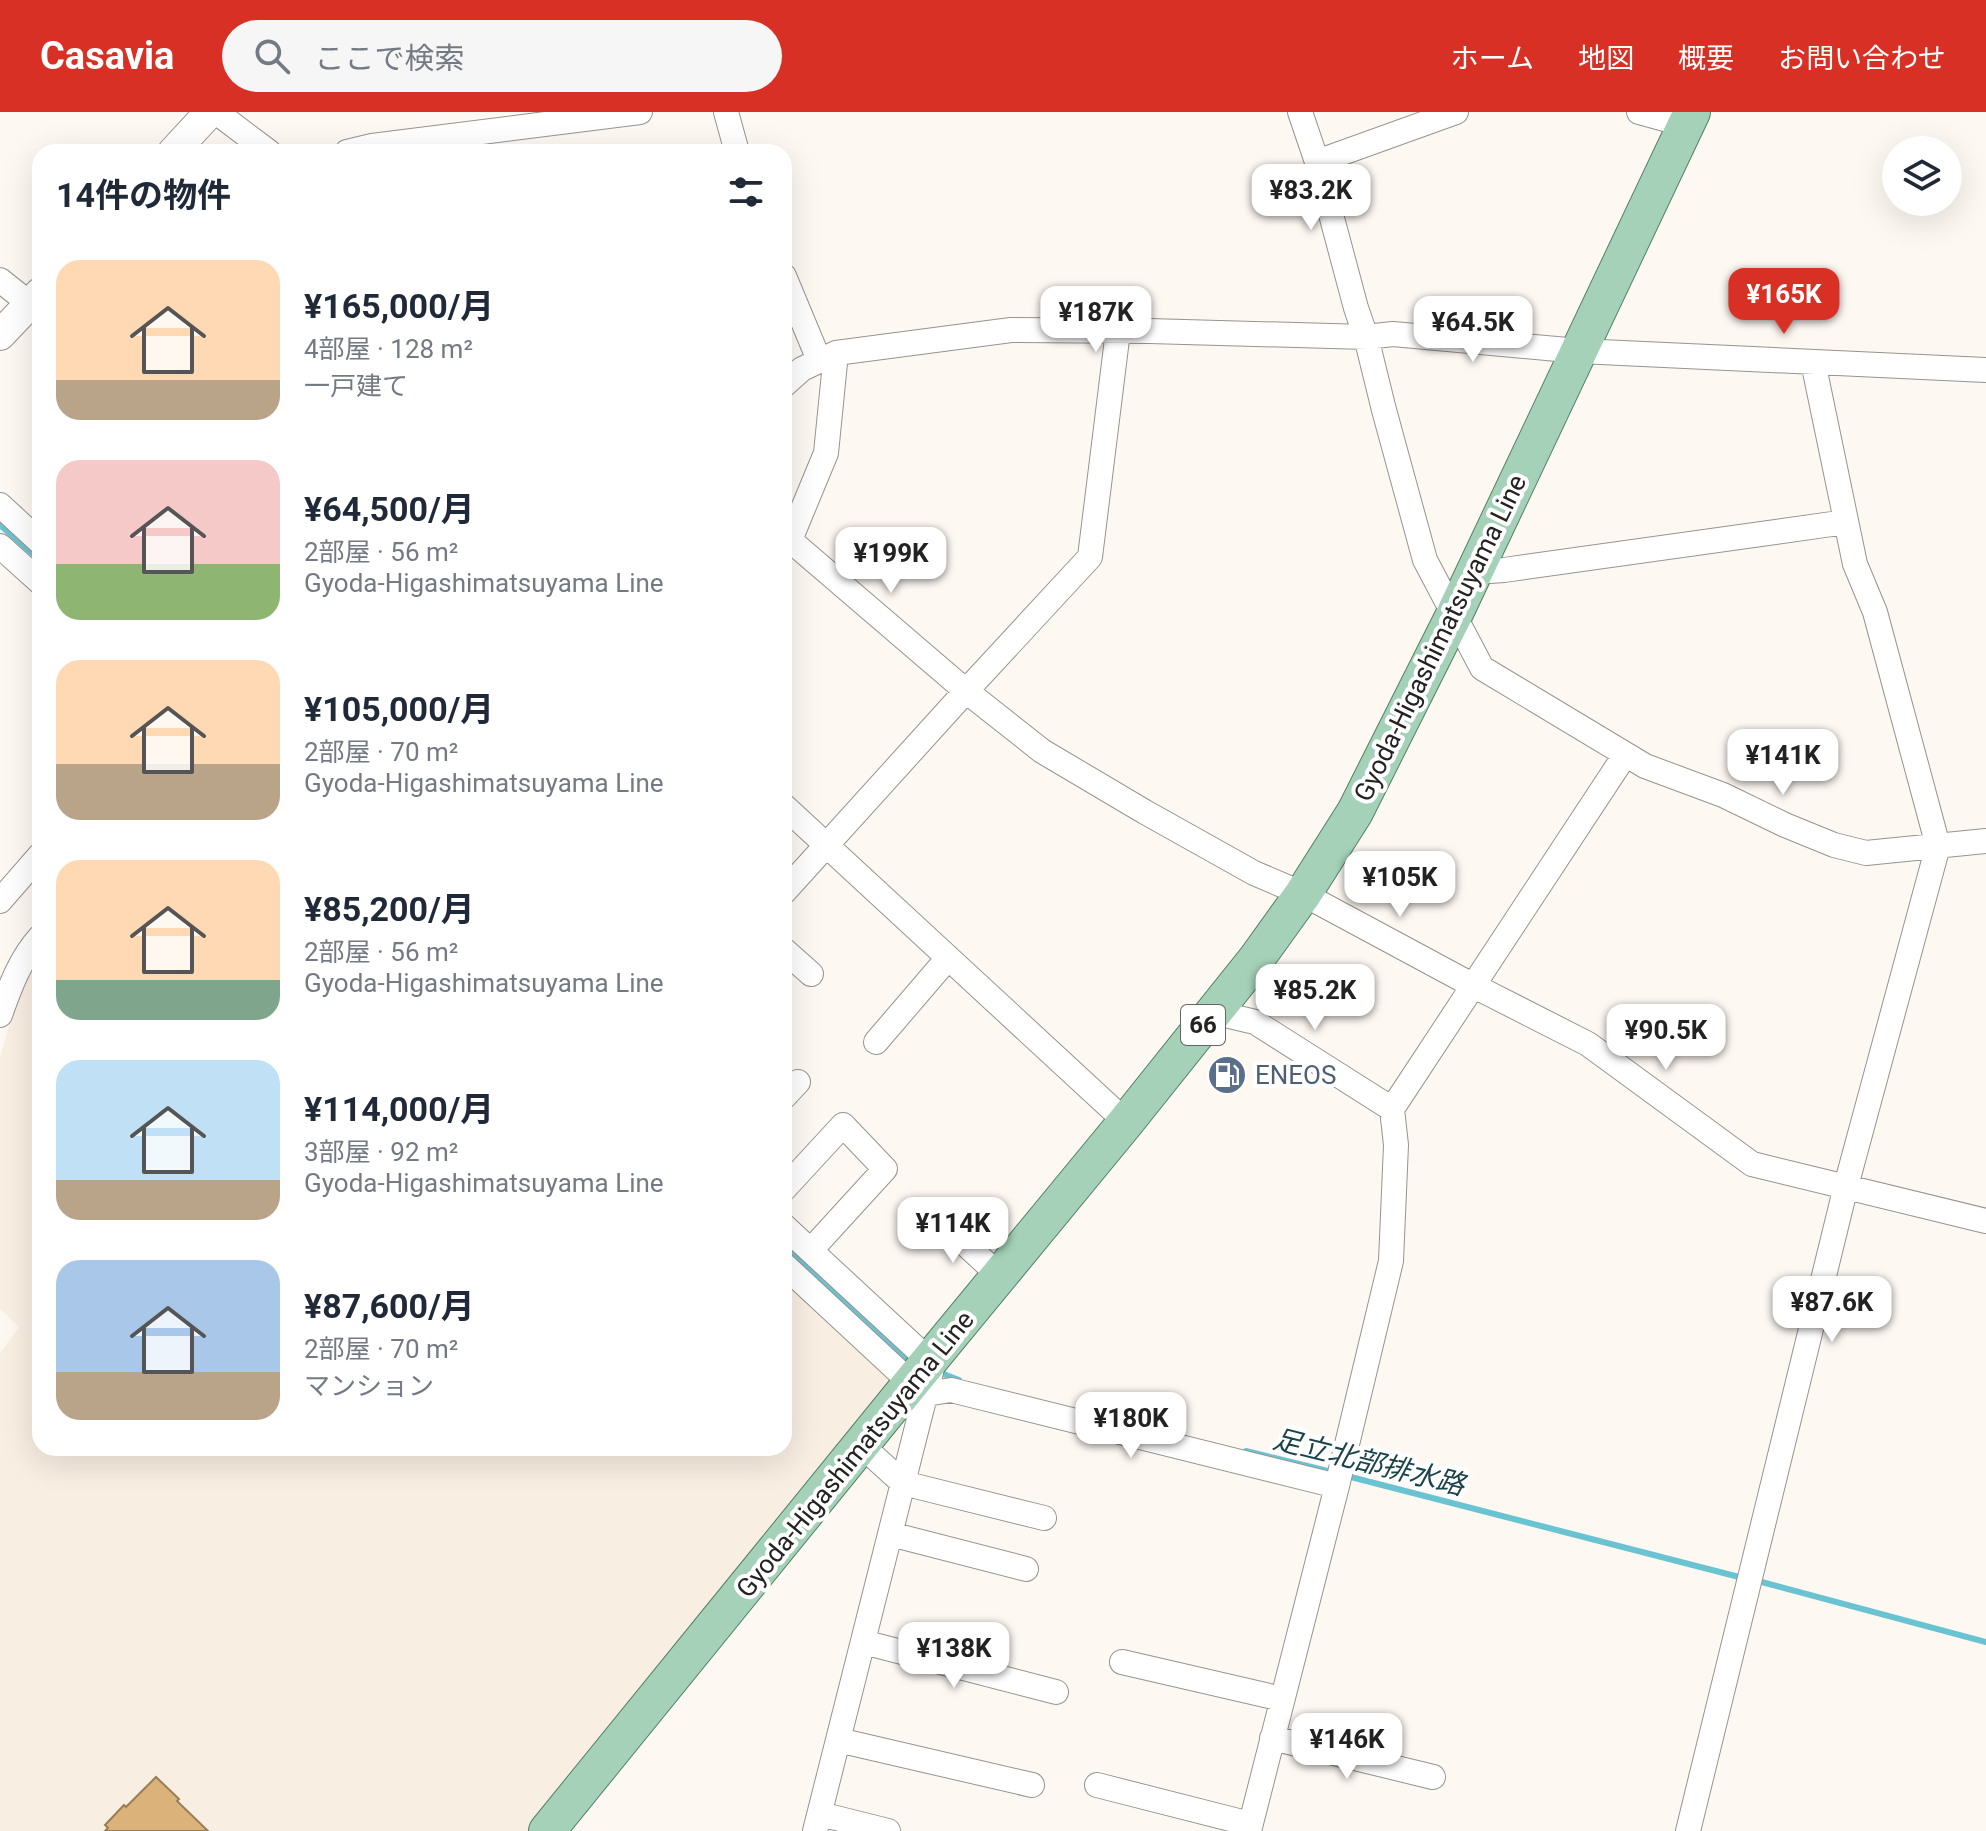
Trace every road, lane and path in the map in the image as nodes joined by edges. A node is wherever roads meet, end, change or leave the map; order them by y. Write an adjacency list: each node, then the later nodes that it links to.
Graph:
1 (210, 112): 9 (street)
2 (216, 112): 10 (street)
3 (640, 112): 11 (street)
4 (726, 112): 12 (street)
5 (1300, 112): 13 (street)
6 (1456, 112): 13 (street)
7 (1639, 112): 8 (street)
8 (1689, 119): 21 (main road, Gyoda-Higashimatsuyama Line / 66)
9 (180, 144)
10 (258, 144)
11 (388, 144)
12 (735, 144)
13 (1317, 162): 20 (street)
14 (0, 280): 16 (street)
15 (792, 291): 22 (street)
16 (32, 300)
17 (32, 307): 19 (street)
18 (1118, 331): 20 (street); 22 (street); 35 (street)
19 (0, 335)
20 (1366, 337): 21 (street); 34 (street)
21 (1579, 351): 23 (street); 32 (main road, Gyoda-Higashimatsuyama Line / 66)
22 (828, 357): 25 (street); 28 (street)
23 (1813, 362): 24 (street); 27 (street)
24 (1986, 370)
25 (792, 378)
26 (0, 505): 29 (street)
27 (1846, 522): 32 (street); 40 (street)
28 (792, 526)
29 (32, 535)
30 (792, 541): 35 (street)
31 (0, 546): 33 (street)
32 (1475, 572): 34 (main road, Gyoda-Higashimatsuyama Line / 66)
33 (32, 575)
34 (1454, 615): 36 (street); 43 (main road, Gyoda-Higashimatsuyama Line / 66)
35 (966, 691): 39 (street); 43 (street)
36 (1625, 755): 40 (street); 50 (street)
37 (792, 813): 39 (street)
38 (1986, 841): 40 (street)
39 (826, 845): 42 (street); 47 (street)
40 (1938, 846): 57 (street)
41 (32, 864): 44 (street)
42 (792, 883)
43 (1303, 894): 50 (street); 51 (main road, Gyoda-Higashimatsuyama Line / 66)
44 (0, 901)
45 (32, 945): 48 (street)
46 (792, 957): 49 (street)
47 (948, 958): 53 (street); 55 (street)
48 (7, 972): 52 (street)
49 (811, 974)
50 (1474, 986): 54 (street); 57 (street)
51 (1213, 1012): 54 (street); 55 (main road, Gyoda-Higashimatsuyama Line / 66)
52 (0, 1015)
53 (876, 1042)
54 (1392, 1109): 67 (street)
55 (1126, 1122): 63 (main road, Gyoda-Higashimatsuyama Line / 66)
56 (792, 1180): 61 (street)
57 (1846, 1186): 59 (street); 84 (street)
58 (938, 1219): 63 (street)
59 (1986, 1221)
60 (792, 1233): 61 (street)
61 (811, 1250): 64 (street)
62 (792, 1272): 64 (street)
63 (1000, 1276): 64 (main road, Gyoda-Higashimatsuyama Line / 66)
64 (922, 1379): 65 (main road, Gyoda-Higashimatsuyama Line / 66); 66 (street); 67 (street)
65 (861, 1445): 66 (street); 82 (main road, Gyoda-Higashimatsuyama Line / 66)
66 (903, 1483): 68 (street); 69 (street)
67 (1337, 1486): 74 (street)
68 (1044, 1518)
69 (890, 1534): 70 (street); 71 (street)
70 (1026, 1569)
71 (863, 1642): 73 (street); 76 (street)
72 (1122, 1662): 74 (street)
73 (1056, 1692)
74 (1282, 1699): 75 (street)
75 (1272, 1738): 77 (street); 81 (street)
76 (838, 1740): 78 (street); 80 (street)
77 (1433, 1777)
78 (1032, 1785)
79 (1097, 1785): 81 (street)
80 (818, 1822): 83 (street)
81 (1250, 1828)
82 (547, 1831)
83 (888, 1831)
84 (1688, 1831)

